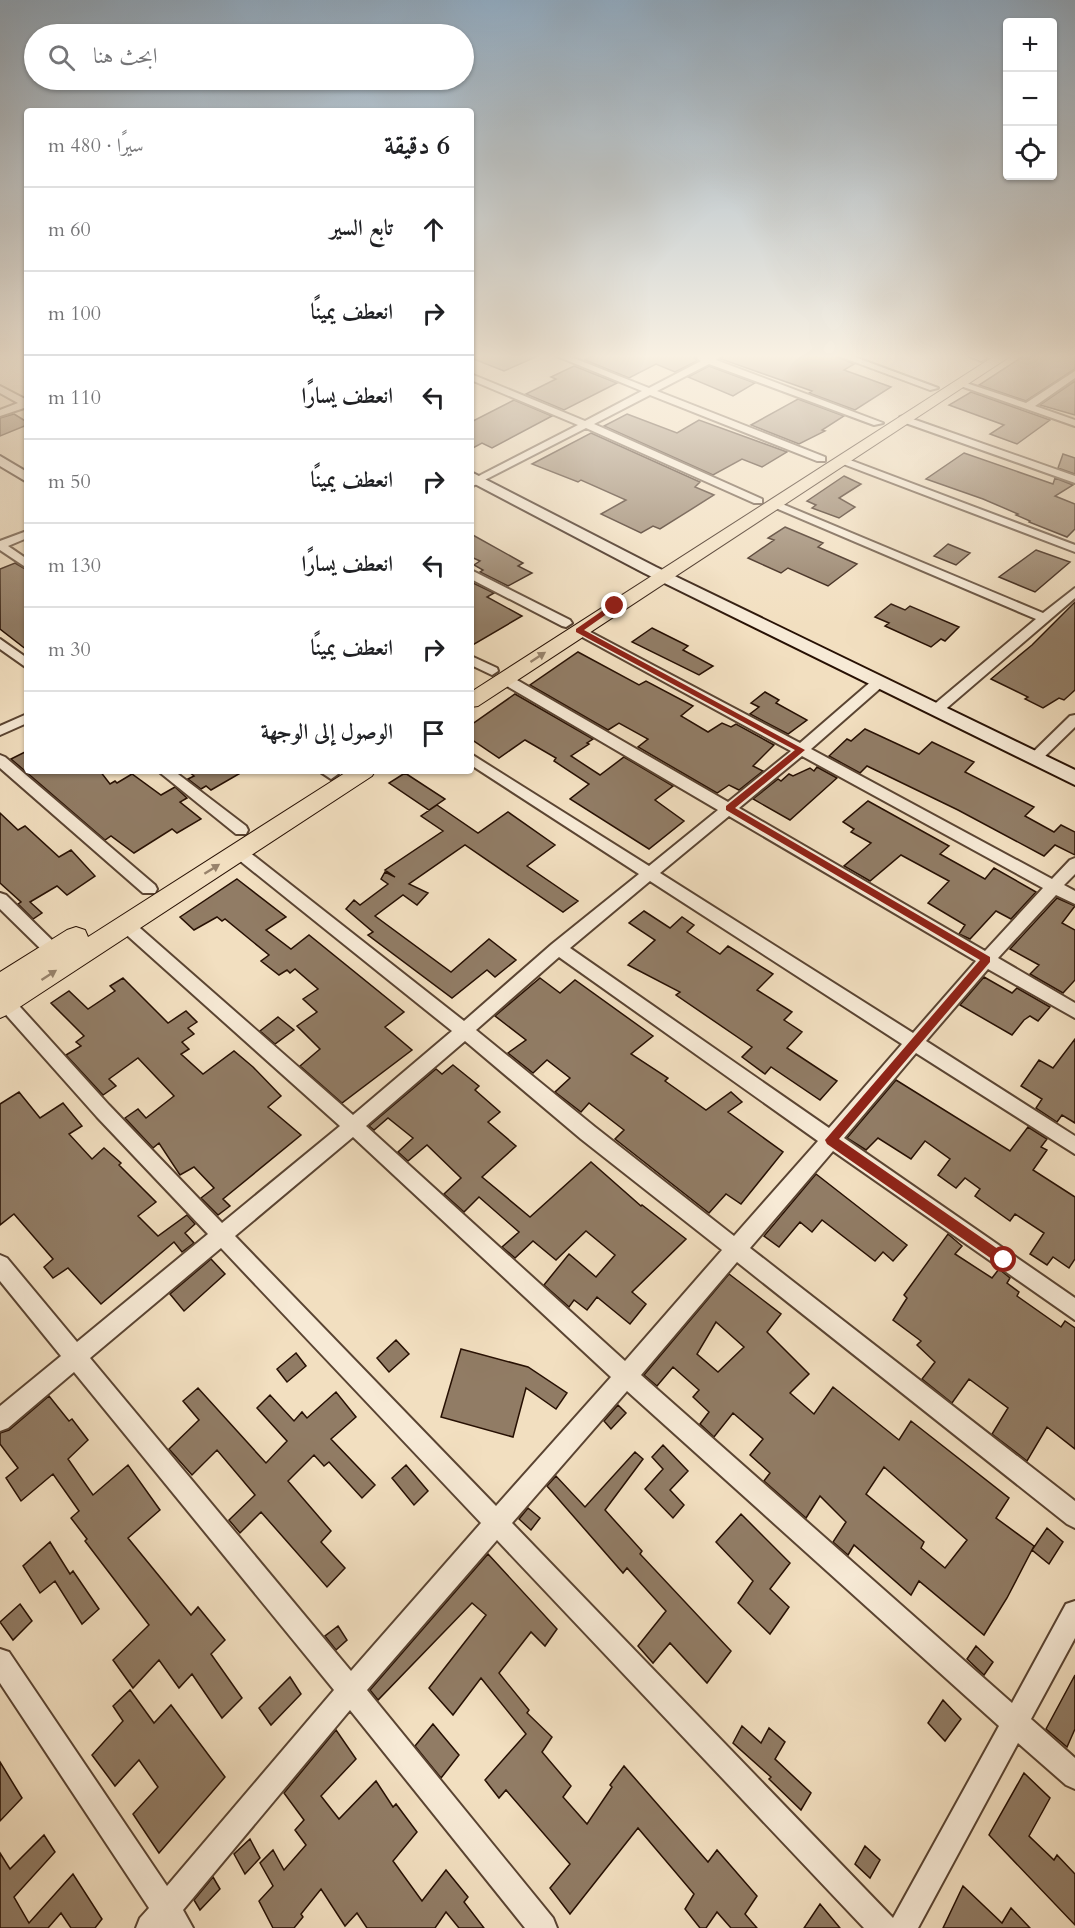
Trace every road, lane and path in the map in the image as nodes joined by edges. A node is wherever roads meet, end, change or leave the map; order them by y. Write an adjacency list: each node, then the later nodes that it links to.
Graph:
1 (543, 445): 11 (street)
2 (632, 445): 13 (street)
3 (785, 445): 7 (street)
4 (843, 445): 7 (main road)
5 (865, 445): 9 (main road)
6 (977, 445): 12 (street)
7 (821, 459): 13 (main road)
8 (0, 460): 10 (street)
9 (842, 460): 14 (main road); 16 (street)
10 (24, 476)
11 (474, 480): 18 (street)
12 (1075, 480)
13 (758, 501): 18 (main road)
14 (775, 504): 18 (main road); 21 (street)
15 (24, 535): 17 (street)
16 (1075, 549)
17 (24, 562)
18 (657, 573): 22 (main road); 27 (street)
19 (474, 576): 22 (street)
20 (1075, 592): 21 (street)
21 (1044, 618): 30 (street)
22 (572, 627): 26 (main road); 34 (street)
23 (0, 644): 24 (street)
24 (24, 662)
25 (474, 662): 26 (street)
26 (498, 675): 28 (main road); 29 (main road); 42 (street)
27 (879, 682): 30 (street); 34 (street)
28 (474, 683)
29 (474, 698)
30 (936, 710): 35 (street)
31 (24, 719): 33 (street)
32 (1075, 719): 35 (street)
33 (0, 731)
34 (801, 750): 42 (street); 46 (street)
35 (1035, 758): 41 (street)
36 (0, 760): 47 (street)
37 (474, 761): 45 (street)
38 (168, 774): 43 (street)
39 (328, 774): 43 (main road)
40 (359, 774): 43 (main road)
41 (1075, 778)
42 (729, 808): 45 (street); 53 (street)
43 (240, 841): 47 (main road); 50 (main road, one-way to 43); 56 (street)
44 (1075, 864): 46 (street)
45 (650, 874): 51 (street); 57 (street)
46 (1053, 886): 48 (street); 53 (street)
47 (149, 889): 52 (main road)
48 (1075, 898)
49 (0, 899): 52 (street)
50 (126, 924): 54 (main road, one-way to 50); 58 (street)
51 (558, 948): 56 (street); 59 (street)
52 (53, 951): 54 (main road)
53 (987, 959): 55 (street); 57 (street)
54 (2, 999): 61 (street)
55 (1075, 1011)
56 (465, 1031): 58 (street); 62 (street)
57 (915, 1042): 59 (street); 60 (street)
58 (352, 1126): 61 (street); 66 (street)
59 (831, 1140): 62 (street); 64 (street)
60 (1075, 1146)
61 (223, 1234): 65 (street); 69 (street)
62 (735, 1250): 66 (street); 68 (street)
63 (0, 1265): 65 (street)
64 (1075, 1310)
65 (75, 1357): 67 (street); 72 (street)
66 (626, 1376): 69 (street); 73 (street)
67 (0, 1420)
68 (1075, 1516)
69 (497, 1524): 72 (street); 77 (street)
70 (1075, 1613): 73 (street)
71 (0, 1661): 75 (street)
72 (350, 1690): 75 (street); 76 (street)
73 (1015, 1723): 74 (street); 78 (street)
74 (1075, 1776)
75 (165, 1922)
76 (543, 1928)
77 (883, 1928)
78 (903, 1928)

